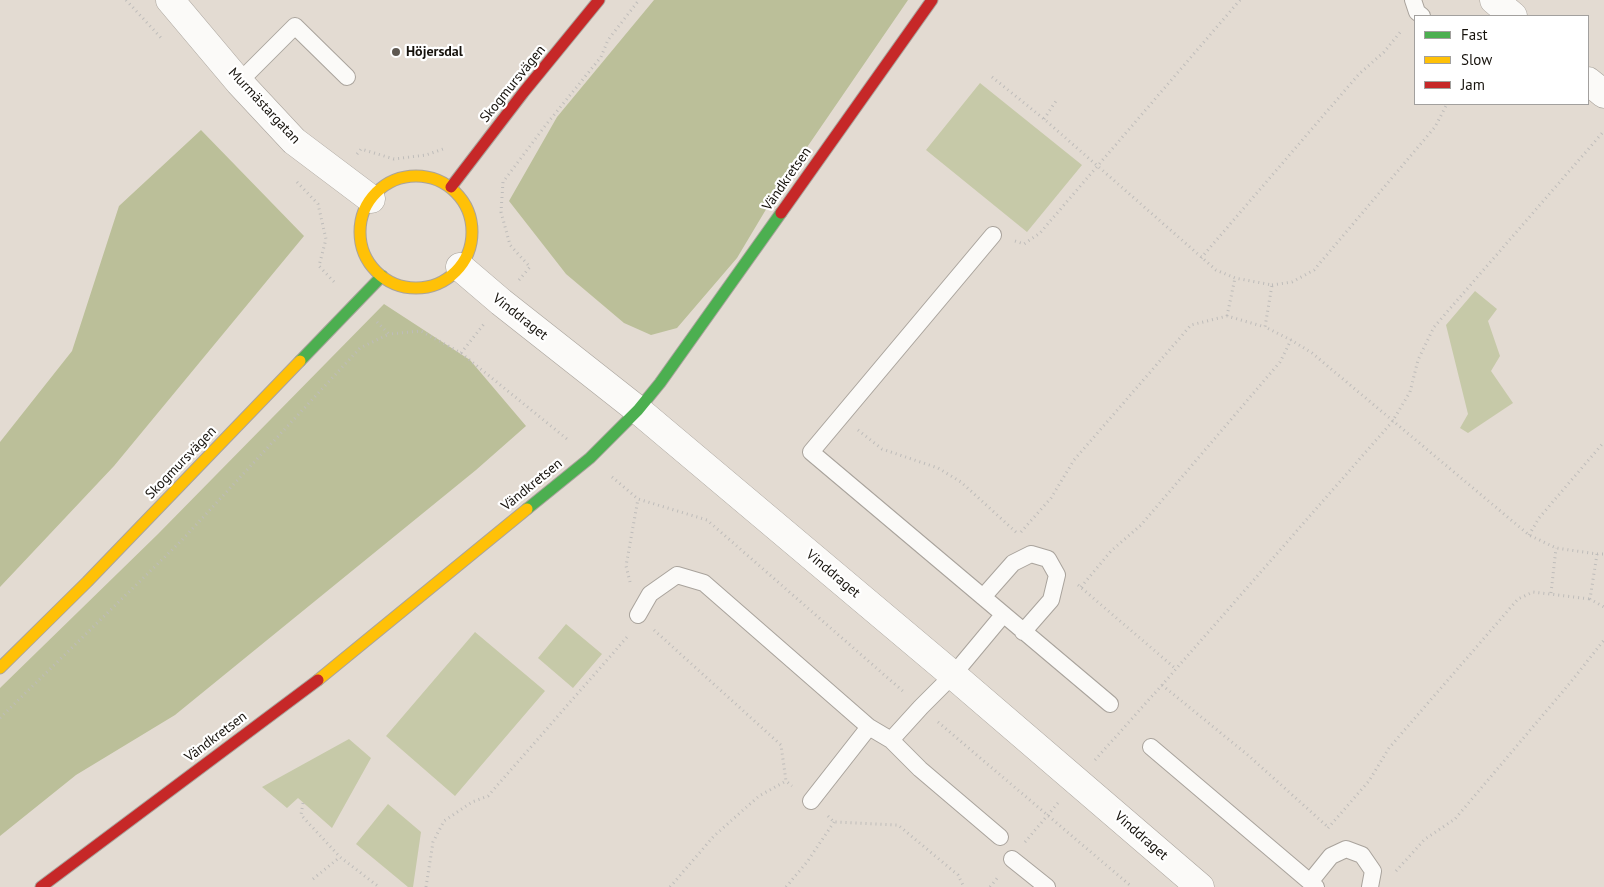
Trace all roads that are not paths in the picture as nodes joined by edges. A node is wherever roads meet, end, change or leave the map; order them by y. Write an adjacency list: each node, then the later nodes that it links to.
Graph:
1 (170, 0): 7 (street, Murmästargatan)
2 (599, 0): 8 (street, Skogmursvägen)
3 (932, 0): 13 (street, Vändkretsen)
4 (1494, 0): 5 (street)
5 (1511, 15)
6 (347, 77): 7 (lane)
7 (239, 82): 9 (street, Murmästargatan)
8 (451, 187): 9 (street); 11 (street)
9 (371, 199): 12 (street)
10 (993, 235): 14 (lane)
11 (460, 267): 12 (street); 13 (street, Vinddraget)
12 (382, 276): 18 (street, Skogmursvägen)
13 (638, 410): 19 (street, Vinddraget); 28 (street, Vändkretsen)
14 (983, 597): 16 (lane); 17 (lane)
15 (638, 615): 21 (lane)
16 (1003, 615): 17 (lane); 19 (lane)
17 (1023, 632): 20 (lane)
18 (0, 668)
19 (953, 675): 22 (lane); 30 (street, Vinddraget)
20 (1110, 704)
21 (869, 727): 22 (lane); 24 (lane)
22 (891, 740): 25 (lane)
23 (1151, 747): 27 (lane)
24 (811, 801)
25 (1000, 837)
26 (1012, 859): 29 (lane)
27 (1313, 884): 31 (lane)
28 (41, 887)
29 (1048, 887)
30 (1200, 887)
31 (1370, 887)

